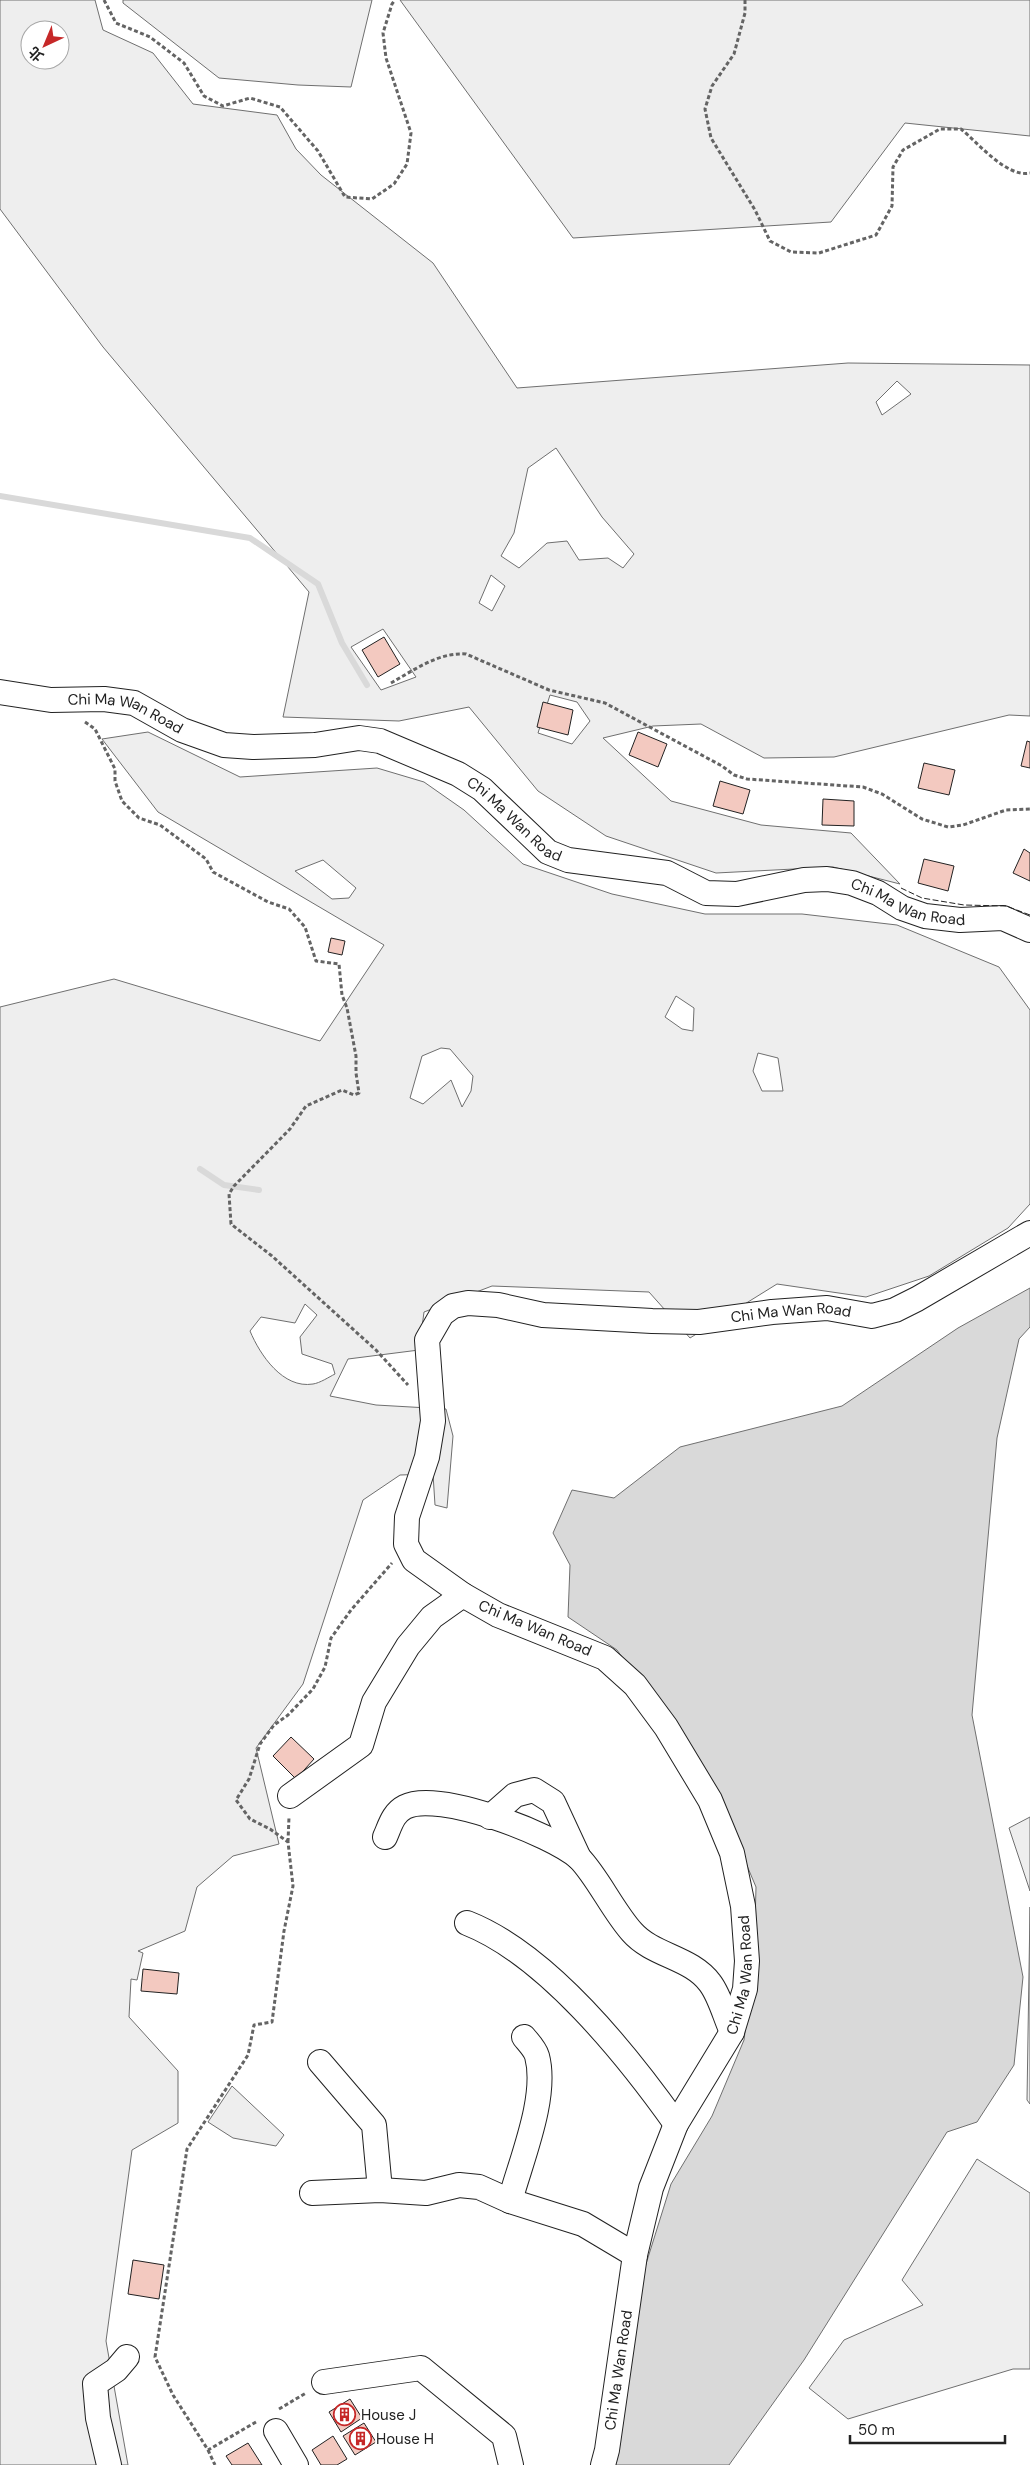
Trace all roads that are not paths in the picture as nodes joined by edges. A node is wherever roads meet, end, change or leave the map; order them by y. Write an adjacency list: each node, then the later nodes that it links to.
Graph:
1 (0, 692): 2 (street, Chi Ma Wan Road)
2 (1030, 930)
3 (1030, 1233): 4 (street, Chi Ma Wan Road)
4 (463, 1595): 5 (street); 10 (street, Chi Ma Wan Road)
5 (290, 1796)
6 (490, 1817): 7 (street); 8 (street); 8 (street)
7 (385, 1837)
8 (580, 1860): 10 (street)
9 (466, 1923): 13 (street)
10 (732, 2032): 13 (street, Chi Ma Wan Road)
11 (524, 2037): 16 (street)
12 (320, 2062): 14 (street)
13 (676, 2124): 17 (street, Chi Ma Wan Road)
14 (380, 2190): 15 (street); 16 (street)
15 (312, 2193)
16 (510, 2201): 17 (street)
17 (635, 2255): 24 (street, Chi Ma Wan Road)
18 (127, 2357): 21 (street)
19 (324, 2382): 23 (street)
20 (269, 2421): 22 (street)
21 (109, 2465)
22 (296, 2465)
23 (511, 2465)
24 (603, 2465)

